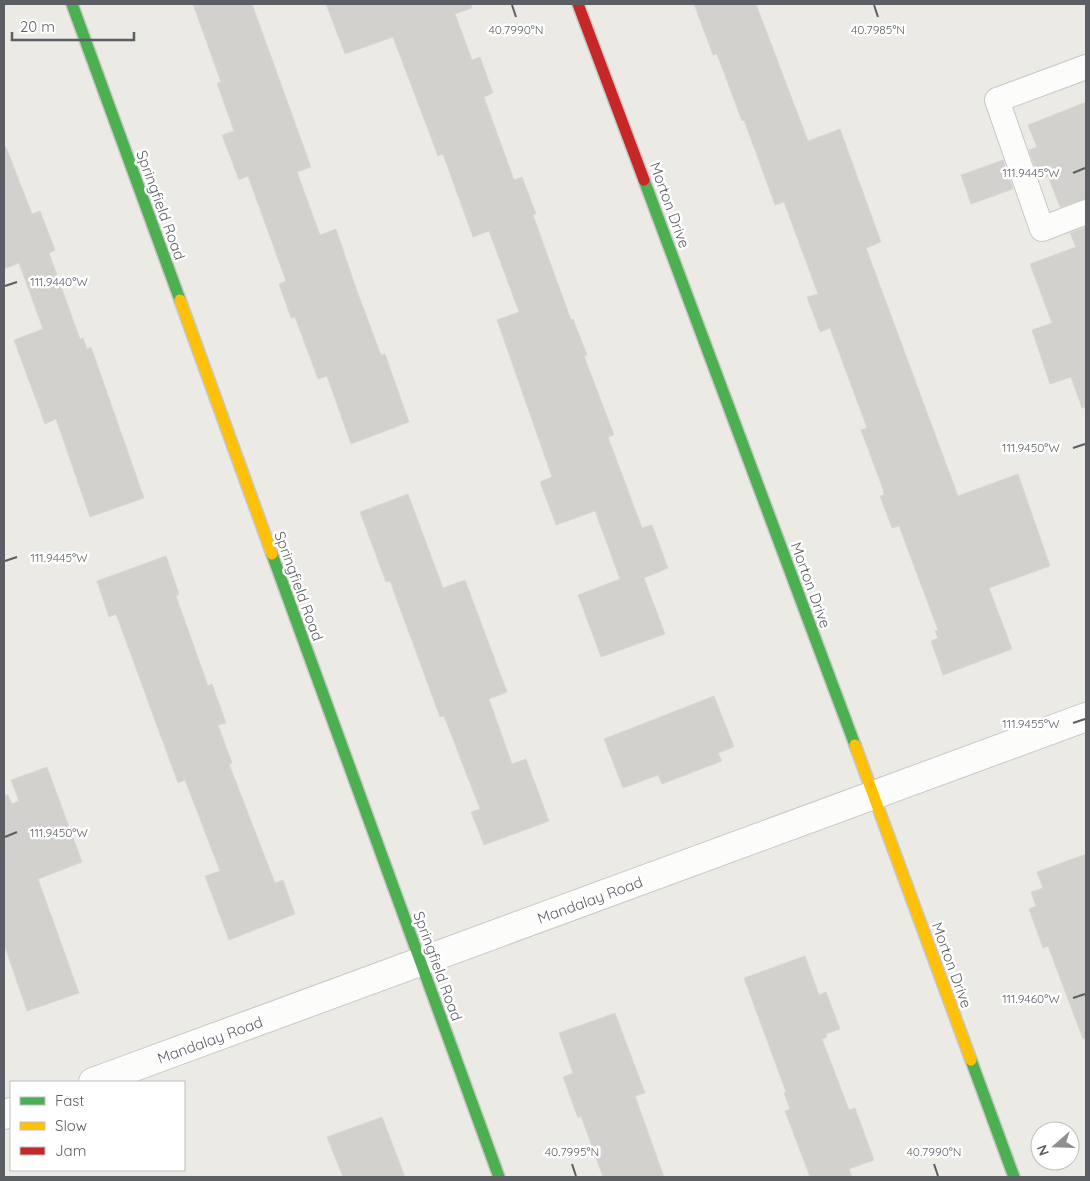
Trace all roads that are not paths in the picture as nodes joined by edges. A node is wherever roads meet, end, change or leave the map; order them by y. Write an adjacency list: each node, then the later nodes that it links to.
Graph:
1 (72, 4): 7 (street, Springfield Road)
2 (578, 4): 6 (street, Morton Drive)
3 (1086, 67): 4 (lane)
4 (1086, 212)
5 (1086, 717): 6 (street, Mandalay Road)
6 (874, 796): 7 (street, Mandalay Road); 10 (street, Morton Drive)
7 (420, 963): 8 (street, Mandalay Road); 9 (street, Springfield Road)
8 (96, 1081)
9 (499, 1177)
10 (1014, 1177)

